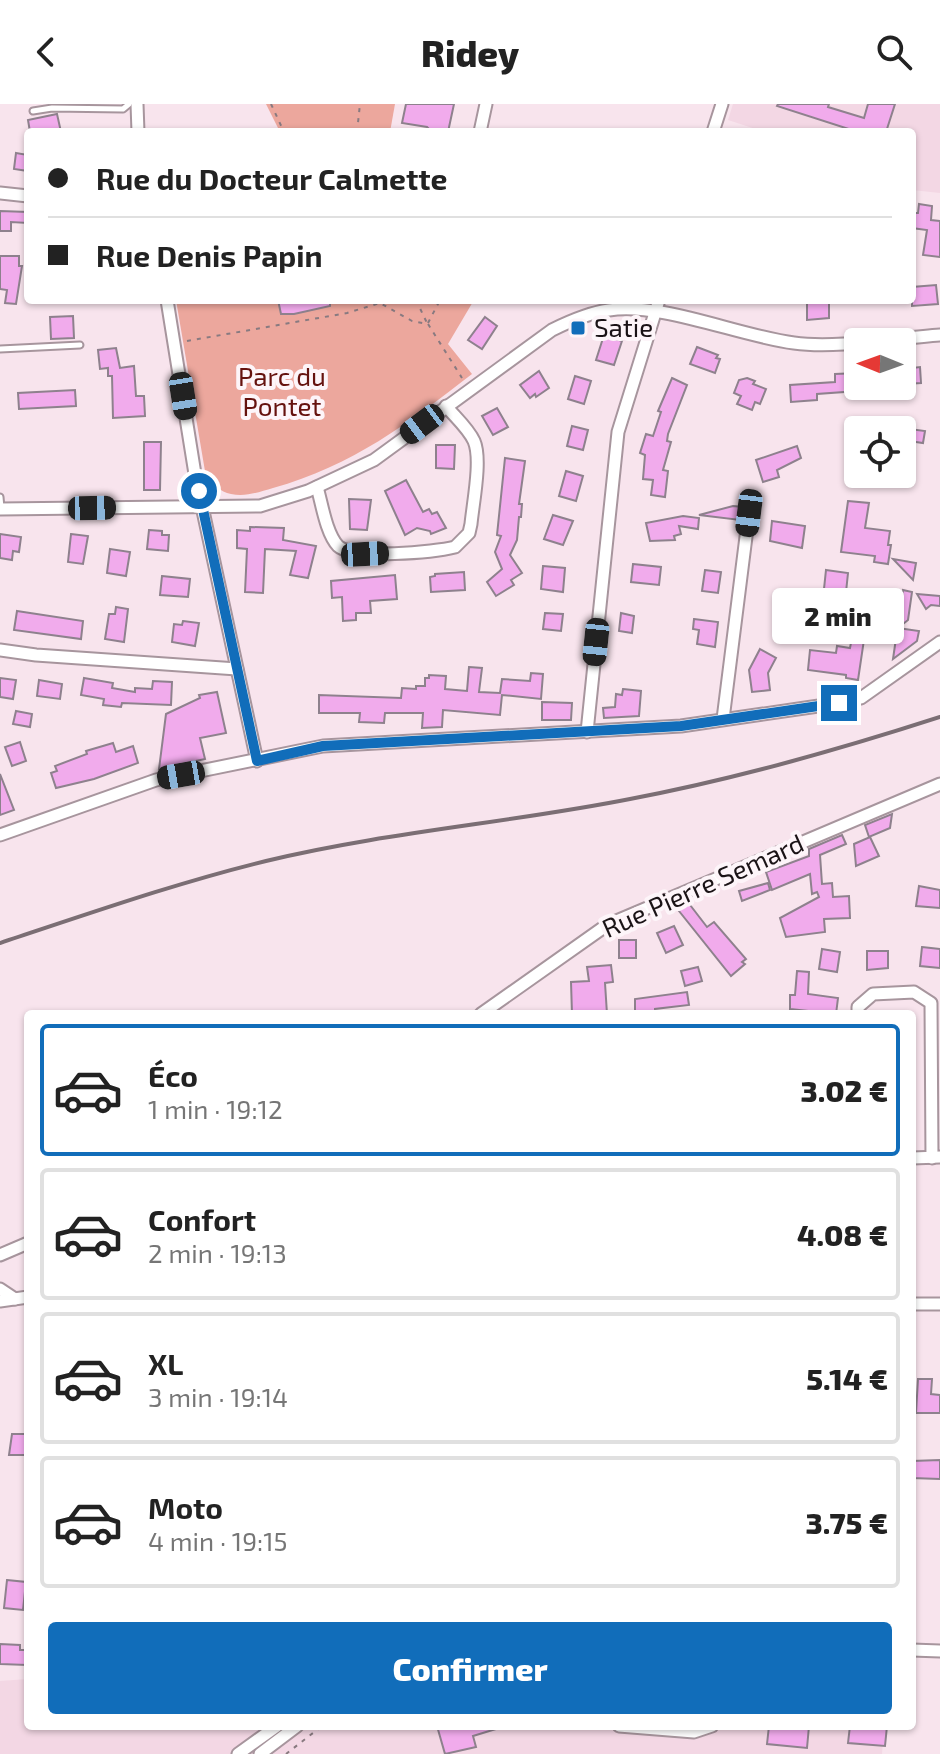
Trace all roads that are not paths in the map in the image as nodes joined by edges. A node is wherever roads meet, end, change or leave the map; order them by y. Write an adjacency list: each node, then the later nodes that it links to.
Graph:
1 (129, 104): 5 (lane)
2 (137, 104): 6 (street)
3 (486, 104): 7 (street)
4 (722, 104): 8 (street)
5 (33, 111)
6 (138, 128)
7 (481, 128)
8 (714, 128)
9 (0, 193): 10 (street)
10 (24, 196)
11 (168, 304): 19 (street)
12 (657, 306): 13 (street); 16 (street); 26 (street)
13 (940, 335)
14 (80, 345): 15 (lane)
15 (0, 349)
16 (446, 406): 17 (street); 17 (street)
17 (317, 487): 19 (street)
18 (0, 497): 20 (lane)
19 (202, 507): 20 (street); 24 (street)
20 (0, 509)
21 (749, 513): 25 (street)
22 (940, 642): 25 (street)
23 (0, 650): 24 (street)
24 (237, 669): 27 (street)
25 (723, 719): 26 (street)
26 (587, 732): 27 (street)
27 (257, 761): 29 (street)
28 (940, 784): 30 (street, Rue Pierre Semard)
29 (0, 835)
30 (487, 1010)
31 (858, 1010): 32 (street)
32 (936, 1158)
33 (24, 1245): 34 (street)
34 (0, 1255)
35 (0, 1289): 36 (street)
36 (22, 1298): 37 (street)
37 (0, 1301)
38 (916, 1304): 39 (street)
39 (940, 1304)
40 (916, 1650): 41 (street)
41 (940, 1651)
42 (271, 1730): 46 (street)
43 (292, 1730): 47 (street)
44 (669, 1730): 45 (street)
45 (700, 1730)
46 (238, 1754)
47 (260, 1754)

